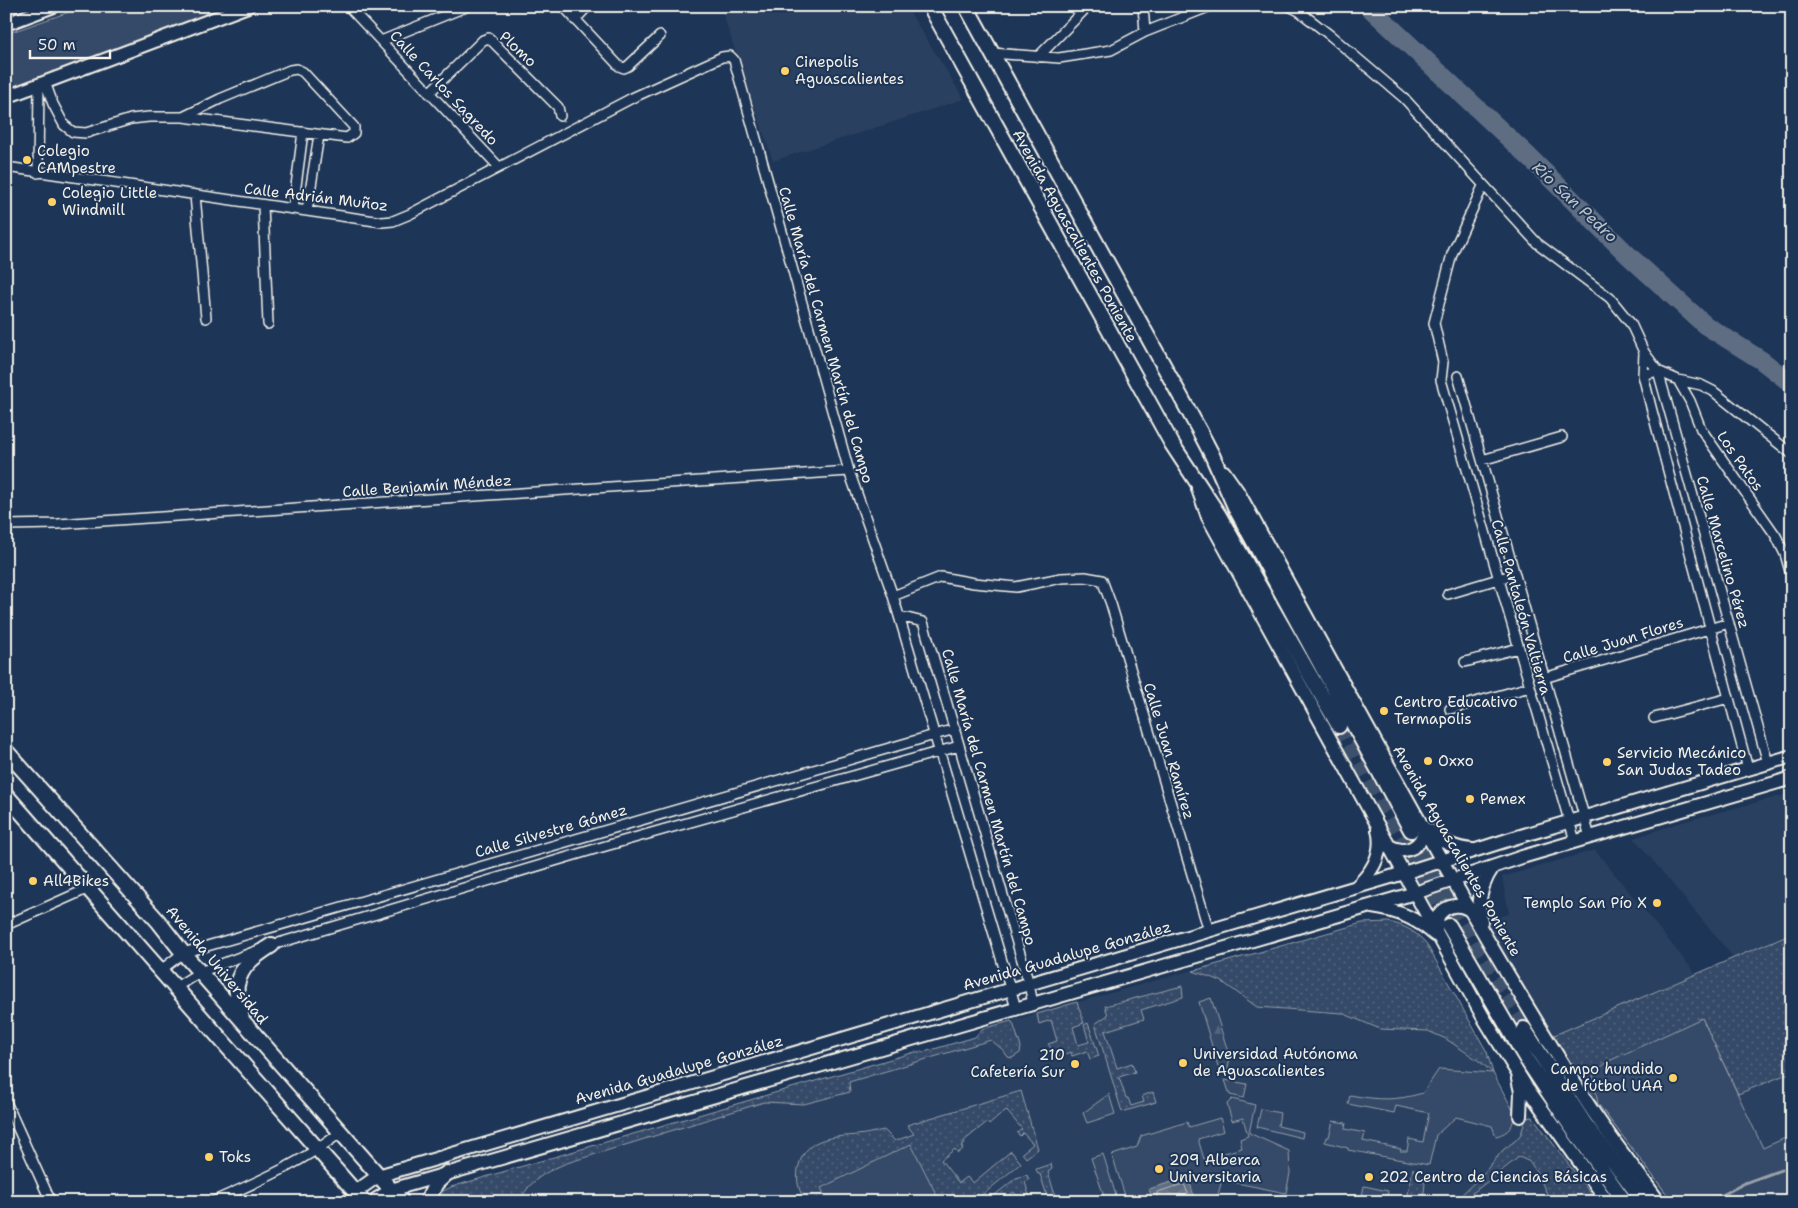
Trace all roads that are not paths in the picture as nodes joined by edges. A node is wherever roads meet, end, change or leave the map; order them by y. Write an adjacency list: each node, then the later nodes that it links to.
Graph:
1 (54, 6): 14 (main road)
2 (248, 6): 21 (main road)
3 (348, 6): 17 (street, Calle Carlos Sagredo)
4 (468, 6): 17 (street)
5 (563, 6): 13 (street)
6 (588, 6): 13 (street)
7 (930, 6): 49 (main road, Avenida Aguascalientes Poniente)
8 (966, 6): 18 (main road, Avenida Aguascalientes Poniente)
9 (1088, 6): 19 (street)
10 (1143, 6): 15 (street)
11 (1211, 6): 15 (street)
12 (1289, 6): 31 (street, Calle Marcelino Pérez)
13 (574, 20): 16 (street)
14 (6, 24)
15 (1145, 32): 19 (street)
16 (660, 36)
17 (381, 41): 22 (street, Calle Carlos Sagredo)
18 (992, 53): 19 (street); 82 (main road, Avenida Aguascalientes Poniente)
19 (1038, 57)
20 (734, 60): 28 (street, Calle Adrián Muñoz); 48 (street, Calle María del Carmen Martín del Campo)
21 (42, 83): 23 (main road); 25 (street); 30 (street)
22 (430, 93): 24 (street, Plomo); 28 (street, Calle Carlos Sagredo)
23 (6, 96)
24 (560, 116)
25 (184, 117): 26 (street); 27 (street)
26 (303, 132): 27 (street); 34 (street)
27 (319, 134): 35 (street)
28 (499, 167): 35 (street, Calle Adrián Muñoz)
29 (6, 168): 30 (street, Calle Adrián Muñoz)
30 (38, 173): 32 (street, Calle Adrián Muñoz)
31 (1483, 186): 38 (street, Calle Marcelino Pérez); 39 (street)
32 (195, 196): 33 (street, Calle Adrián Muñoz); 36 (street)
33 (263, 205): 34 (street, Calle Adrián Muñoz); 37 (street)
34 (293, 209): 35 (street, Calle Adrián Muñoz)
35 (307, 212)
36 (206, 318)
37 (268, 324)
38 (1644, 352): 40 (street, Calle Marcelino Pérez); 41 (street, Calle Marcelino Pérez)
39 (1443, 362): 42 (street); 43 (street)
40 (1658, 371): 41 (street); 44 (street); 57 (street, Calle Marcelino Pérez)
41 (1643, 375): 58 (street, Calle Marcelino Pérez)
42 (1458, 376): 43 (street); 47 (street, Calle Pantaleón Valtierra)
43 (1441, 380): 53 (street, Calle Pantaleón Valtierra)
44 (1678, 380): 46 (street); 52 (street, Los Patos)
45 (1562, 437): 47 (street)
46 (1792, 454)
47 (1482, 460): 51 (street, Calle Pantaleón Valtierra)
48 (849, 472): 50 (street, Calle Benjamín Méndez); 55 (street, Calle María del Carmen Martín del Campo)
49 (1195, 480): 66 (main road, Avenida Aguascalientes Poniente); 79 (main road, Avenida Aguascalientes Poniente)
50 (6, 525)
51 (1514, 574): 53 (street); 61 (street, Calle Pantaleón Valtierra)
52 (1792, 578)
53 (1498, 579): 54 (street); 59 (street, Calle Pantaleón Valtierra)
54 (1448, 594)
55 (893, 596): 56 (street, Calle María del Carmen Martín del Campo); 97 (street, Calle Juan Ramírez)
56 (899, 616): 67 (street, Calle María del Carmen Martín del Campo); 68 (street, Calle María del Carmen Martín del Campo)
57 (1729, 623): 58 (street, Calle Juan Flores); 73 (street, Calle Marcelino Pérez)
58 (1710, 629): 61 (street, Calle Juan Flores); 63 (street, Calle Marcelino Pérez)
59 (1518, 648): 60 (street); 62 (street, Calle Pantaleón Valtierra)
60 (1465, 662)
61 (1544, 678): 80 (street, Calle Pantaleón Valtierra)
62 (1530, 687): 64 (street); 81 (street, Calle Pantaleón Valtierra)
63 (1729, 698): 65 (street); 75 (street, Calle Marcelino Pérez)
64 (1450, 709)
65 (1654, 718)
66 (1339, 726)
67 (955, 729): 68 (street, Calle Silvestre Gómez); 69 (street, Calle María del Carmen Martín del Campo)
68 (934, 735): 71 (street, Calle María del Carmen Martín del Campo); 74 (street, Calle Silvestre Gómez)
69 (959, 746): 71 (street, Calle Silvestre Gómez); 104 (street, Calle María del Carmen Martín del Campo)
70 (6, 750): 101 (main road, Avenida Universidad)
71 (939, 752): 77 (street, Calle Silvestre Gómez); 106 (street, Calle María del Carmen Martín del Campo)
72 (1792, 756): 73 (main road, Avenida Guadalupe González)
73 (1768, 763): 75 (main road, Avenida Guadalupe González)
74 (819, 768): 77 (street); 101 (street, Calle Silvestre Gómez)
75 (1748, 769): 80 (main road, Avenida Guadalupe González)
76 (1792, 778): 83 (main road)
77 (824, 784): 100 (street, Calle Silvestre Gómez)
78 (6, 794): 91 (main road)
79 (1374, 818): 85 (main road, Avenida Aguascalientes Poniente); 92 (main road)
80 (1584, 818): 81 (main road, Avenida Guadalupe González); 83 (street, Calle Pantaleón Valtierra)
81 (1569, 822): 84 (street, Calle Pantaleón Valtierra); 86 (main road, Avenida Guadalupe González)
82 (1418, 826): 85 (main road); 86 (main road); 87 (main road, Avenida Aguascalientes Poniente)
83 (1590, 837): 84 (main road)
84 (1575, 841): 88 (main road)
85 (1389, 846): 89 (main road, Avenida Aguascalientes Poniente)
86 (1476, 850): 87 (main road, Avenida Guadalupe González)
87 (1443, 861): 89 (main road, Avenida Guadalupe González); 90 (main road, Avenida Aguascalientes Poniente)
88 (1493, 867): 90 (main road); 99 (main road)
89 (1404, 873): 92 (main road, Avenida Guadalupe González); 93 (main road, Avenida Aguascalientes Poniente)
90 (1454, 880): 93 (main road); 95 (main road, Avenida Aguascalientes Poniente)
91 (89, 888): 96 (street); 102 (main road)
92 (1355, 888): 97 (main road, Avenida Guadalupe González)
93 (1415, 893): 94 (main road); 98 (main road, Avenida Aguascalientes Poniente)
94 (1367, 907): 98 (main road); 107 (main road)
95 (1473, 913): 98 (main road); 99 (main road, Avenida Aguascalientes Poniente)
96 (6, 926)
97 (1209, 931): 104 (main road, Avenida Guadalupe González)
98 (1442, 932): 111 (main road, Avenida Aguascalientes Poniente); 128 (main road, Avenida Aguascalientes Poniente)
99 (1486, 934): 130 (main road, Avenida Aguascalientes Poniente)
100 (272, 945): 103 (street, Calle Silvestre Gómez); 109 (main road)
101 (183, 953): 102 (street, Calle Silvestre Gómez); 103 (main road, Avenida Universidad)
102 (161, 970): 105 (main road)
103 (200, 972): 105 (street, Calle Silvestre Gómez); 109 (main road, Avenida Universidad)
104 (1029, 984): 106 (main road, Avenida Guadalupe González); 107 (street, Calle María del Carmen Martín del Campo)
105 (176, 987): 116 (main road)
106 (1010, 990): 108 (street, Calle María del Carmen Martín del Campo); 115 (main road, Avenida Guadalupe González)
107 (1033, 1004): 108 (main road)
108 (1016, 1008): 117 (main road)
109 (242, 1021): 114 (main road, Avenida Universidad)
110 (1524, 1029): 129 (main road)
111 (1516, 1072): 113 (main road); 127 (main road, Avenida Aguascalientes Poniente)
112 (6, 1102): 122 (street)
113 (1520, 1116)
114 (341, 1132): 116 (street); 119 (main road, Avenida Universidad)
115 (495, 1142): 117 (main road); 119 (main road, Avenida Guadalupe González)
116 (319, 1150): 121 (main road); 123 (street)
117 (499, 1158): 118 (main road)
118 (448, 1173): 120 (main road); 126 (main road)
119 (378, 1176): 120 (main road, Avenida Universidad); 121 (main road, Avenida Guadalupe González)
120 (391, 1190): 124 (main road); 125 (main road, Avenida Universidad)
121 (359, 1197)
122 (51, 1202)
123 (212, 1202)
124 (372, 1202)
125 (402, 1202)
126 (427, 1202)
127 (1608, 1202)
128 (1625, 1202)
129 (1644, 1202)
130 (1659, 1202)

